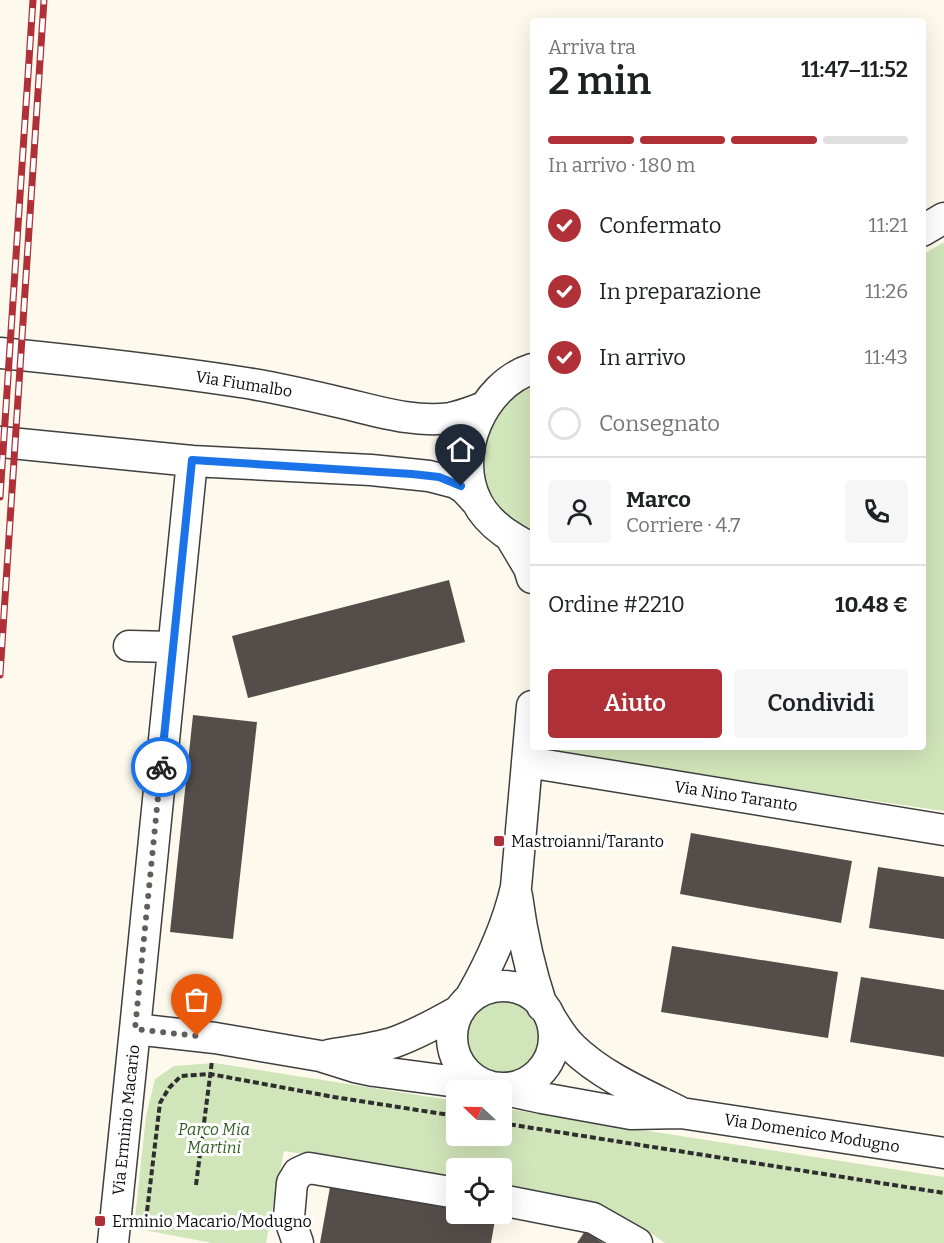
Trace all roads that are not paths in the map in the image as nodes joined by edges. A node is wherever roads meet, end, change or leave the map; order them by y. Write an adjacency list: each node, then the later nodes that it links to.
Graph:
1 (944, 218): 2 (street)
2 (926, 229)
3 (0, 353): 5 (street, Via Fiumalbo)
4 (530, 370): 5 (street)
5 (485, 407): 8 (street)
6 (0, 442): 7 (street)
7 (192, 460): 8 (street); 12 (street, Via Erminio Macario)
8 (476, 501): 9 (street)
9 (521, 542): 10 (street)
10 (530, 571)
11 (129, 646): 12 (street)
12 (173, 648): 19 (street, Via Erminio Macario)
13 (530, 728): 14 (street)
14 (527, 762): 15 (street, Via Nino Taranto); 16 (street)
15 (944, 830)
16 (516, 887): 17 (street); 18 (street)
17 (465, 1004): 18 (street); 20 (street, Via Domenico Modugno); 21 (street)
18 (545, 1009): 23 (street); 25 (street, Via Domenico Modugno)
19 (135, 1029): 20 (street, Via Domenico Modugno); 29 (street, Via Erminio Macario)
20 (320, 1056): 22 (street, Via Domenico Modugno)
21 (476, 1080)
22 (446, 1081)
23 (512, 1087)
24 (512, 1091): 25 (street, Via Domenico Modugno)
25 (681, 1113): 26 (street, Via Domenico Modugno)
26 (944, 1154)
27 (446, 1191): 30 (street)
28 (512, 1202): 31 (street)
29 (113, 1243)
30 (298, 1243)
31 (637, 1243)

